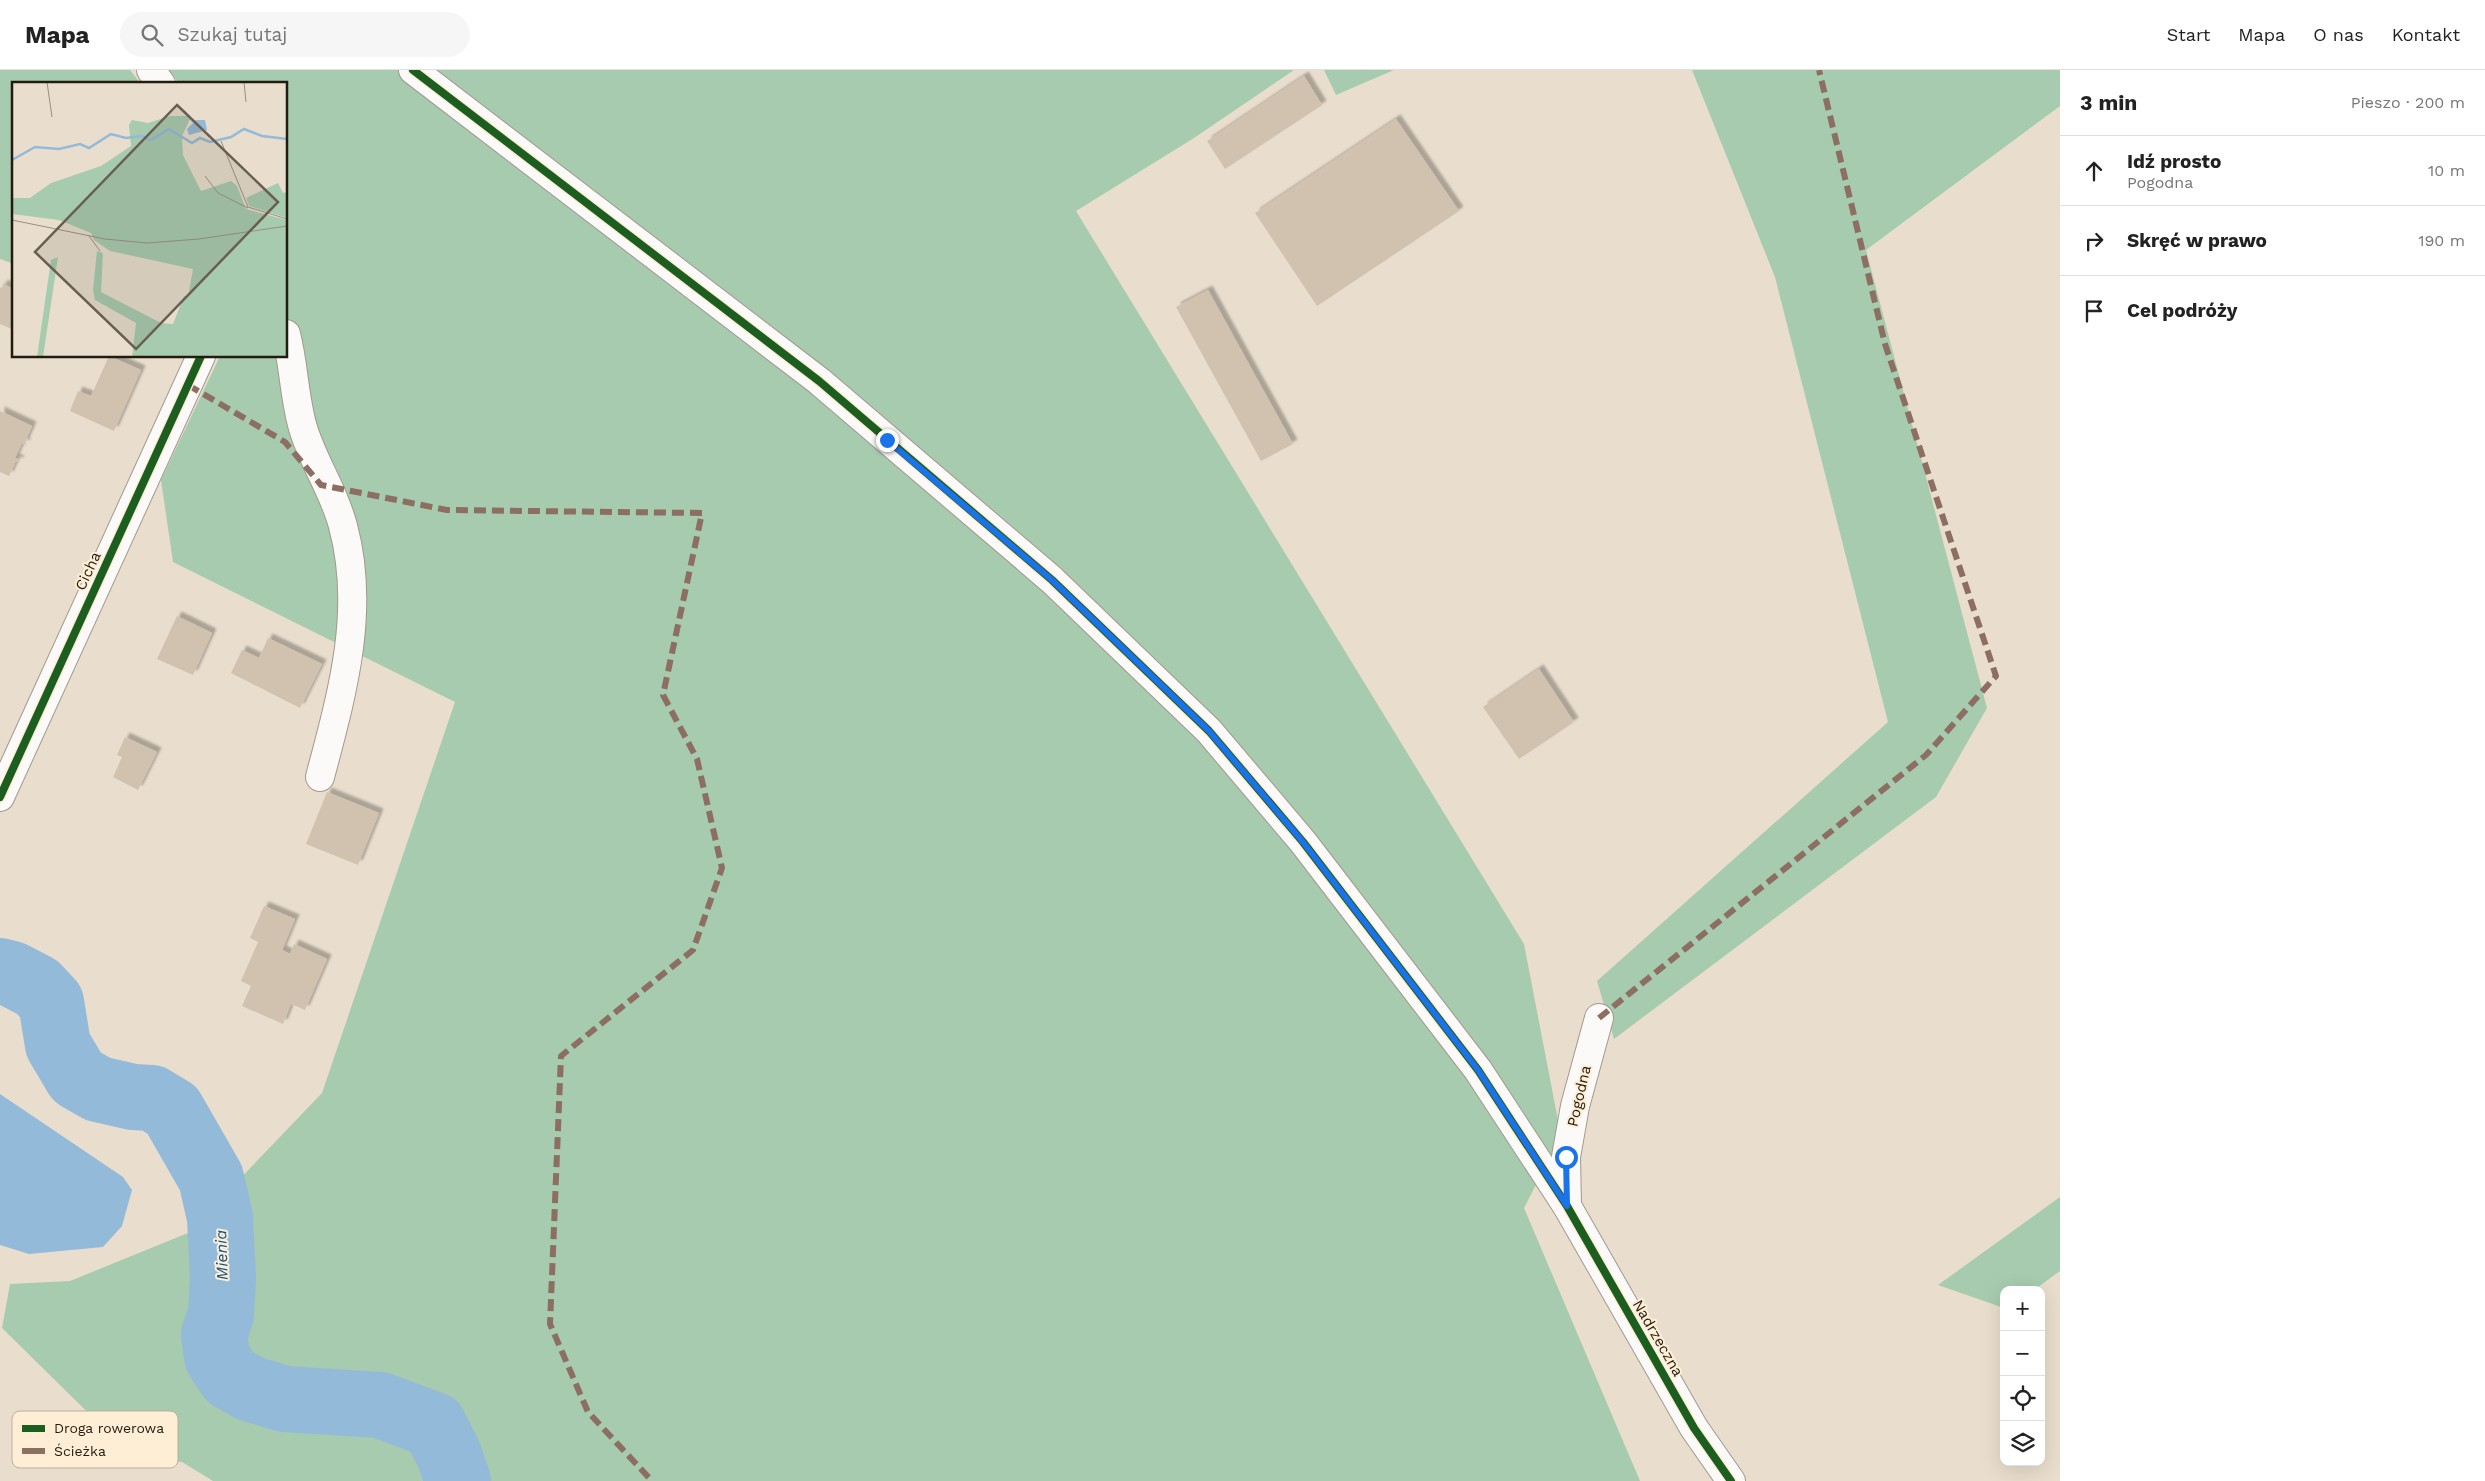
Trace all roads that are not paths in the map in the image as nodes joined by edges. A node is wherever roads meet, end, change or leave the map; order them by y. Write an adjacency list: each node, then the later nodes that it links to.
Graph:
1 (151, 70): 3 (street)
2 (413, 70): 9 (street, Nadrzeczna)
3 (160, 82)
4 (288, 345): 6 (street)
5 (200, 358): 7 (street, Cicha)
6 (320, 777)
7 (0, 797)
8 (1599, 1018): 9 (street, Pogodna)
9 (1567, 1206): 10 (street, Nadrzeczna)
10 (1731, 1481)

